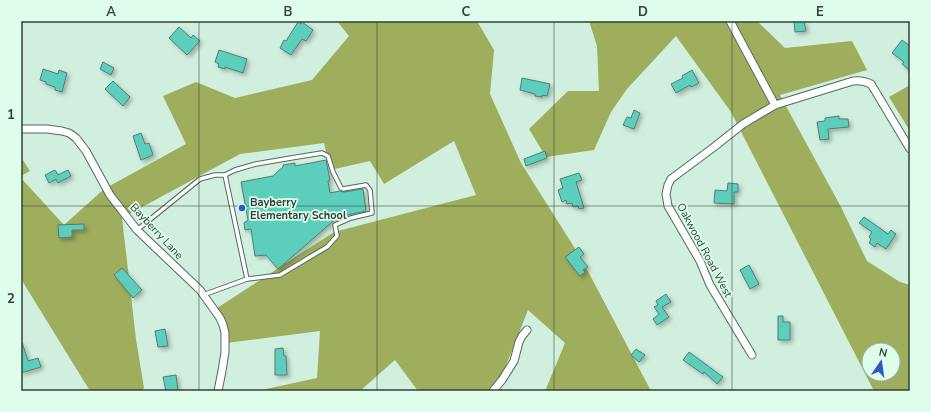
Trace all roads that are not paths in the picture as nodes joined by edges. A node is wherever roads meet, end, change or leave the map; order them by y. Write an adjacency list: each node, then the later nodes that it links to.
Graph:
1 (730, 21): 2 (street)
2 (774, 105): 4 (street, Oakwood Road West); 10 (street, Oakwood Road West)
3 (21, 129): 6 (street, Bayberry Lane)
4 (910, 149)
5 (225, 175): 6 (lane); 7 (lane); 7 (lane)
6 (137, 230): 8 (street, Bayberry Lane)
7 (247, 279): 8 (lane)
8 (203, 295): 11 (street, Bayberry Lane)
9 (527, 330): 12 (street)
10 (752, 355)
11 (218, 391)
12 (493, 391)

